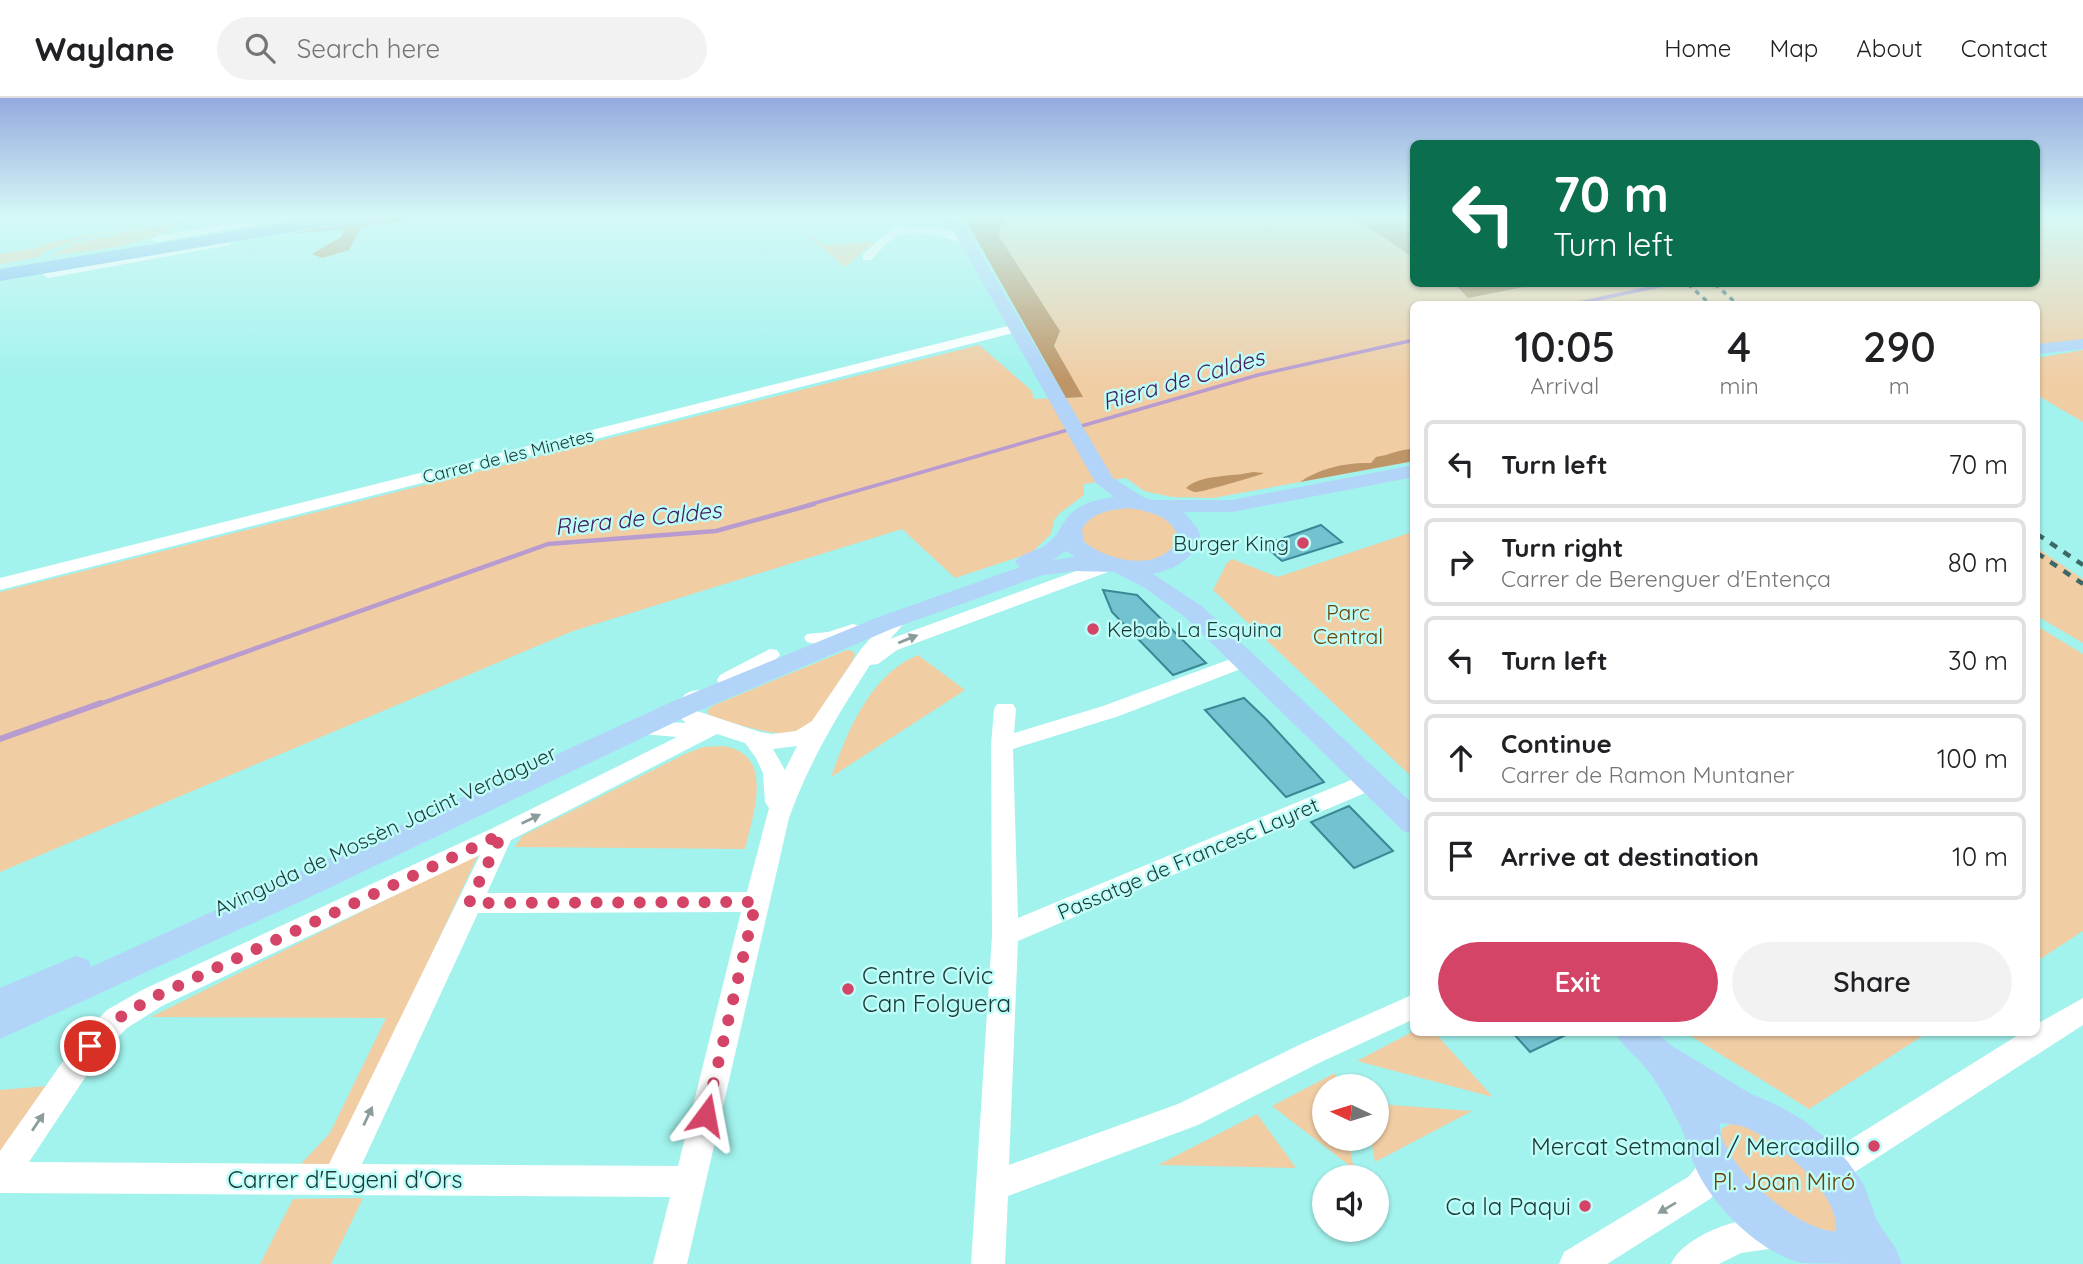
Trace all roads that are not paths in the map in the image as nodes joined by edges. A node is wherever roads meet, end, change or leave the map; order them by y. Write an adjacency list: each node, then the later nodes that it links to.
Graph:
1 (63, 271): 4 (street)
2 (985, 271): 5 (main road)
3 (0, 274): 4 (highway)
4 (48, 274)
5 (1016, 328): 9 (main road); 16 (street, Carrer de les Minetes)
6 (2083, 344): 7 (main road)
7 (2040, 349)
8 (1410, 472): 11 (main road)
9 (1105, 482): 10 (main road); 12 (main road, Avinguda de Mossèn Jacint Verdaguer)
10 (1143, 504): 11 (main road); 12 (main road); 14 (main road)
11 (1232, 506): 14 (main road)
12 (1091, 509): 13 (main road, Avinguda de Mossèn Jacint Verdaguer)
13 (1070, 536): 15 (main road); 19 (main road, Avinguda de Mossèn Jacint Verdaguer)
14 (1183, 548): 15 (main road, Avinguda de Mossèn Jacint Verdaguer); 17 (main road)
15 (1115, 566): 17 (main road); 18 (main road, Avinguda de Mossèn Jacint Verdaguer); 22 (street, one-way to 15)
16 (0, 583)
17 (1194, 612): 21 (main road)
18 (892, 621): 19 (street, Avinguda de Mossèn Jacint Verdaguer); 22 (street); 23 (main road, Avinguda de Mossèn Jacint Verdaguer)
19 (814, 638): 20 (main road, Avinguda de Mossèn Jacint Verdaguer)
20 (770, 655): 23 (street, Avinguda de Mossèn Jacint Verdaguer); 37 (main road, Avinguda de Mossèn Jacint Verdaguer)
21 (1244, 660): 29 (street); 30 (main road)
22 (852, 677): 25 (street)
23 (685, 708): 26 (main road, Avinguda de Mossèn Jacint Verdaguer); 28 (street)
24 (1005, 709): 29 (street)
25 (818, 726): 28 (street); 31 (street)
26 (639, 728): 27 (street, Avinguda de Mossèn Jacint Verdaguer); 40 (main road, Avinguda de Mossèn Jacint Verdaguer)
27 (708, 731): 28 (street, Avinguda de Mossèn Jacint Verdaguer); 33 (street, Avinguda de Mossèn Jacint Verdaguer, one-way to 27)
28 (745, 734): 31 (street)
29 (1002, 745): 36 (street)
30 (1371, 781): 32 (main road); 36 (street, Passatge de Francesc Layret)
31 (776, 818): 34 (street)
32 (1410, 818)
33 (502, 834): 35 (street); 46 (street, Avinguda de Mossèn Jacint Verdaguer, one-way to 33)
34 (756, 902): 35 (street); 48 (street)
35 (469, 903): 47 (street, one-way to 35)
36 (1006, 935): 49 (street)
37 (0, 1004)
38 (1410, 1008): 49 (street)
39 (2083, 1010): 45 (street)
40 (0, 1024)
41 (1645, 1044): 42 (main road); 43 (main road)
42 (1737, 1106): 43 (main road); 45 (main road)
43 (1699, 1121): 44 (main road)
44 (1712, 1162): 50 (main road); 54 (street, one-way to 54)
45 (1829, 1170): 51 (main road)
46 (0, 1178): 47 (street, Carrer d'Eugeni d'Ors)
47 (339, 1178): 48 (street, Carrer d'Eugeni d'Ors)
48 (690, 1182): 52 (street)
49 (994, 1186): 53 (street)
50 (1783, 1233): 51 (main road); 55 (street)
51 (1853, 1253)
52 (670, 1264)
53 (988, 1264)
54 (1576, 1264)
55 (1688, 1264)

